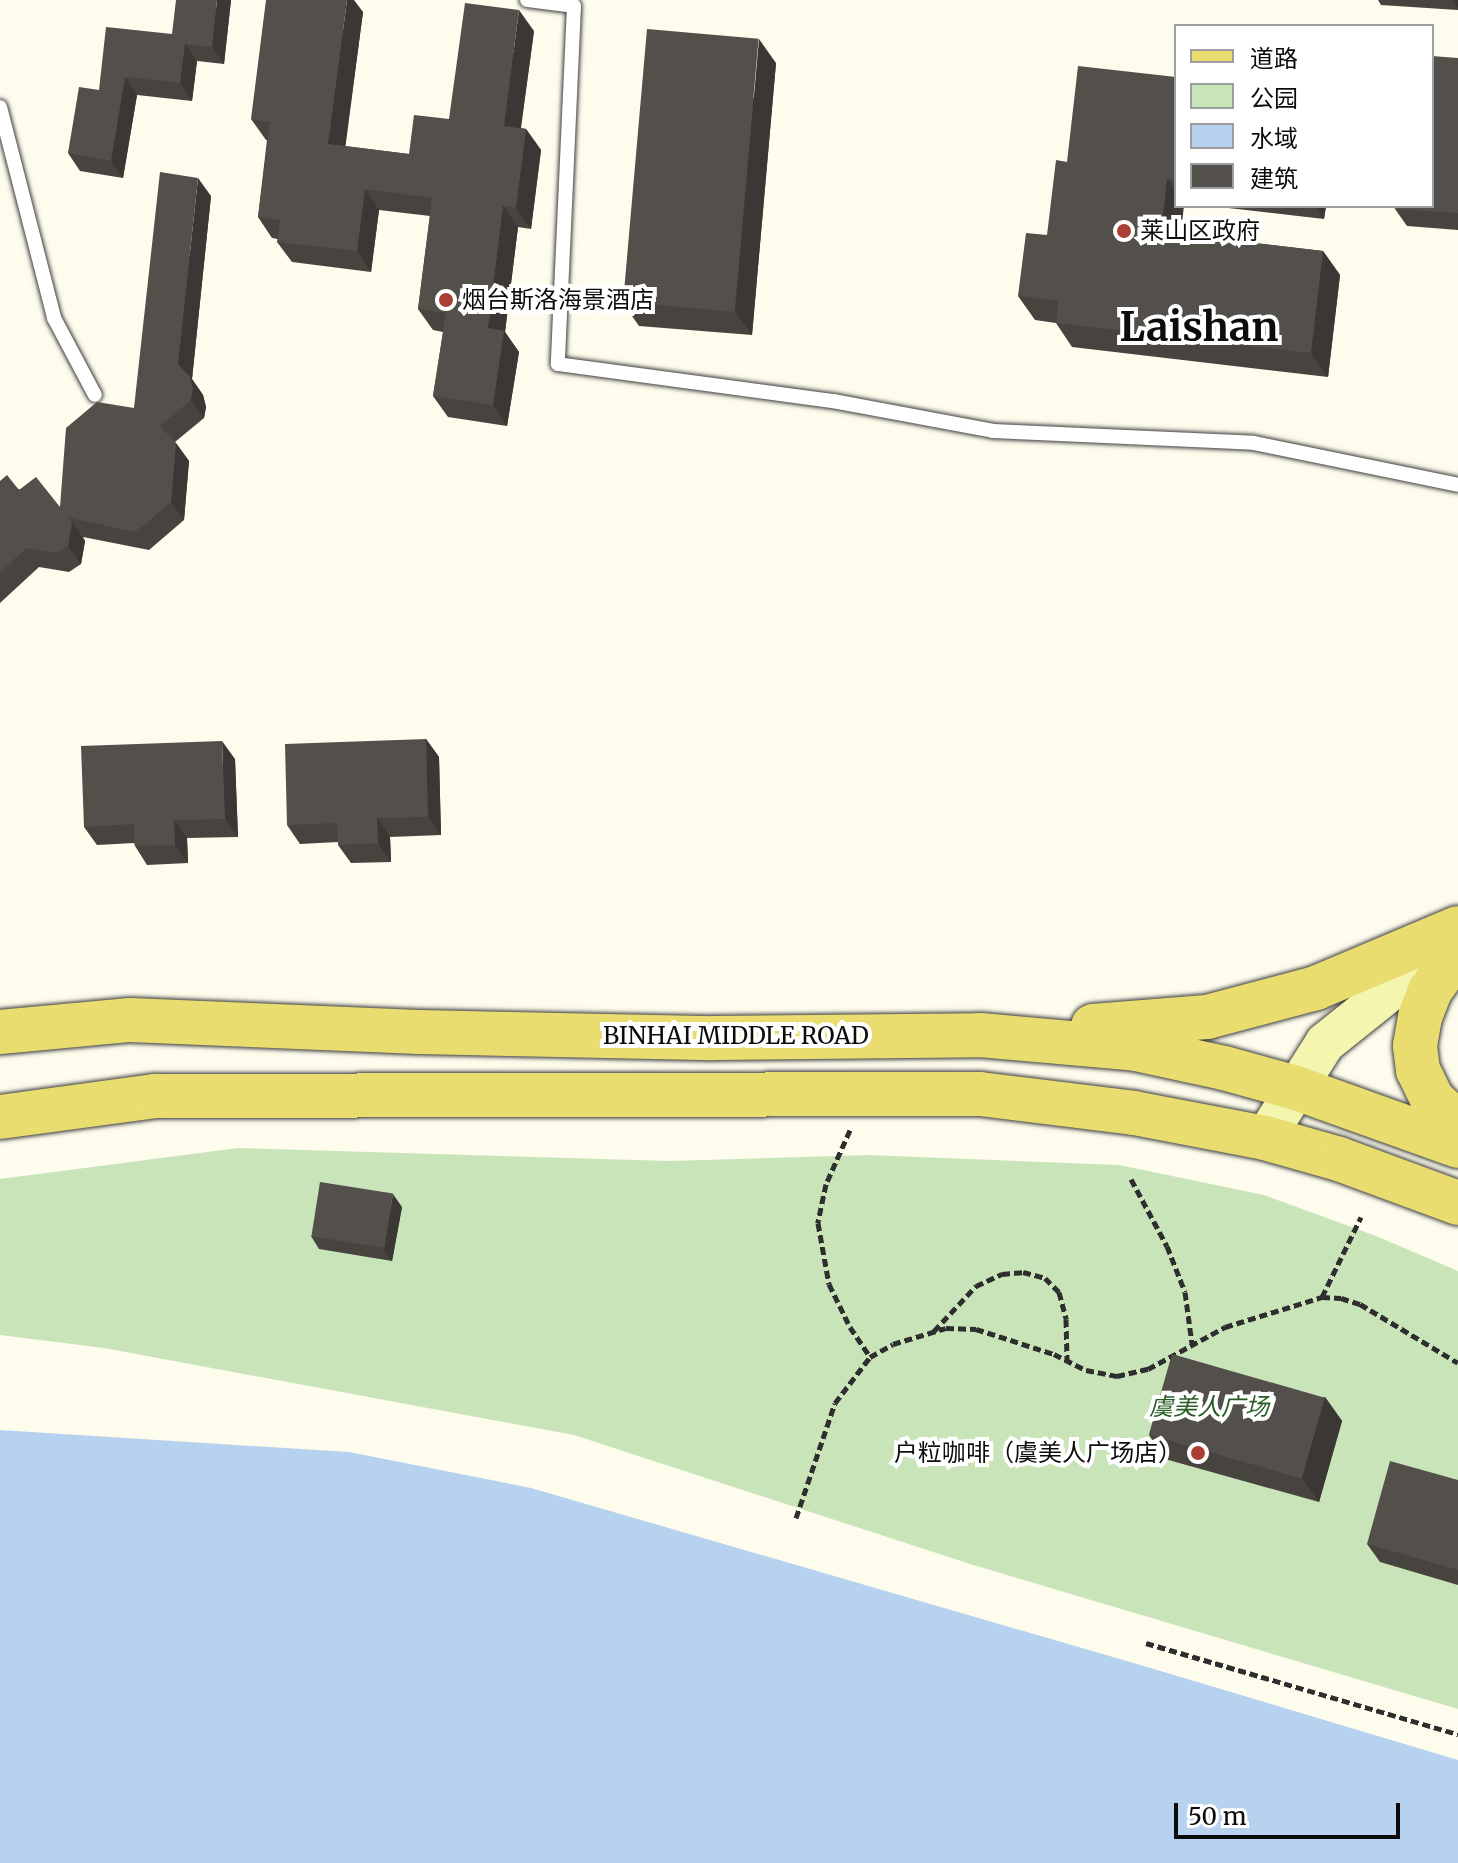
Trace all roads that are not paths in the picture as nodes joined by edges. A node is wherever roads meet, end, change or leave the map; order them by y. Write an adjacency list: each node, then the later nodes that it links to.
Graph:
1 (527, 0): 4 (lane)
2 (0, 107): 3 (lane)
3 (95, 395)
4 (1458, 485)
5 (1458, 928): 9 (main road)
6 (1458, 937): 10 (street)
7 (1458, 951): 12 (main road)
8 (0, 1032): 9 (main road, BINHAI MIDDLE ROAD)
9 (980, 1035): 10 (main road, BINHAI MIDDLE ROAD)
10 (1296, 1088): 13 (street); 14 (main road, BINHAI MIDDLE ROAD)
11 (0, 1117): 13 (main road)
12 (1458, 1123)
13 (1265, 1138): 15 (main road)
14 (1458, 1146)
15 (1458, 1203)

